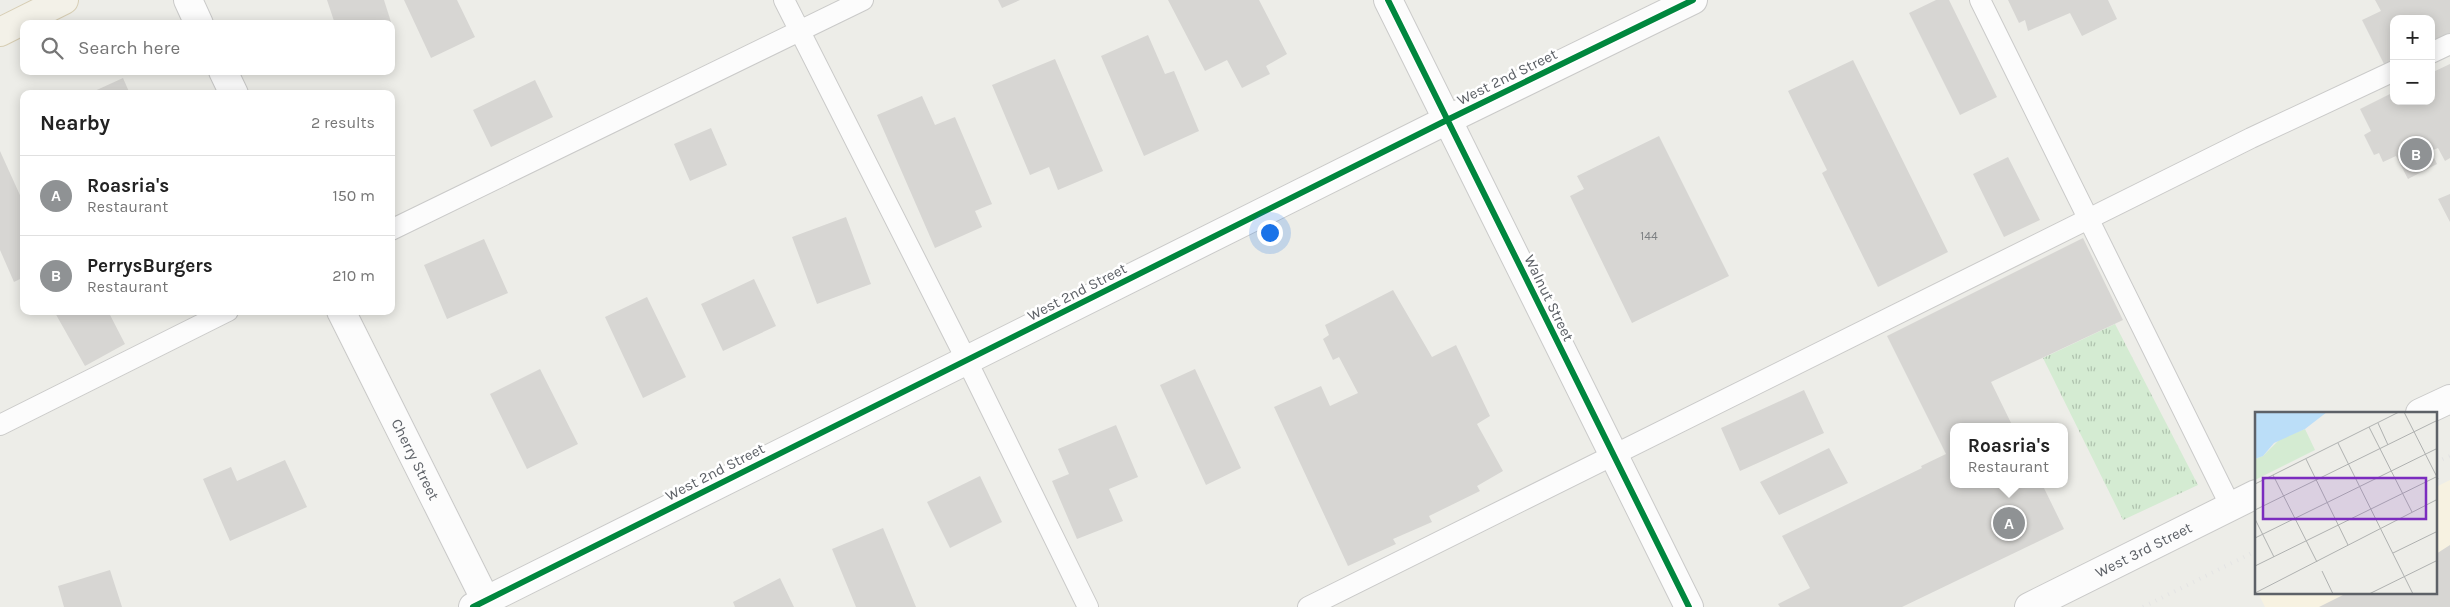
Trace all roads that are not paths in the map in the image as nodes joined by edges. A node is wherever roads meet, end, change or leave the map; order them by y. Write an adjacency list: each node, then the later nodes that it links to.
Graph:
1 (64, 0): 8 (main road)
2 (188, 0): 9 (street)
3 (784, 0): 11 (lane)
4 (863, 0): 11 (lane)
5 (1388, 0): 18 (street, Walnut Street)
6 (1693, 0): 18 (street, West 2nd Street)
7 (1980, 0): 19 (lane)
8 (24, 20)
9 (197, 20)
10 (20, 22): 12 (main road)
11 (799, 31): 20 (lane); 23 (lane)
12 (0, 32)
13 (2450, 44): 14 (lane)
14 (2435, 50)
15 (2390, 72): 19 (lane)
16 (225, 75): 17 (street)
17 (232, 90)
18 (1447, 120): 23 (street, West 2nd Street); 27 (street, Walnut Street)
19 (2090, 219): 27 (lane); 29 (lane)
20 (395, 228)
21 (220, 315): 26 (lane)
22 (343, 315): 30 (street, Cherry Street)
23 (967, 360): 30 (street, West 2nd Street); 31 (lane)
24 (2450, 399): 25 (street)
25 (2422, 412)
26 (0, 425)
27 (1613, 455): 32 (lane); 33 (street, Walnut Street)
28 (2255, 495): 29 (street, West 3rd Street)
29 (2231, 507): 34 (street, West 3rd Street)
30 (483, 605)
31 (1088, 607)
32 (1308, 607)
33 (1689, 607)
34 (2030, 607)

